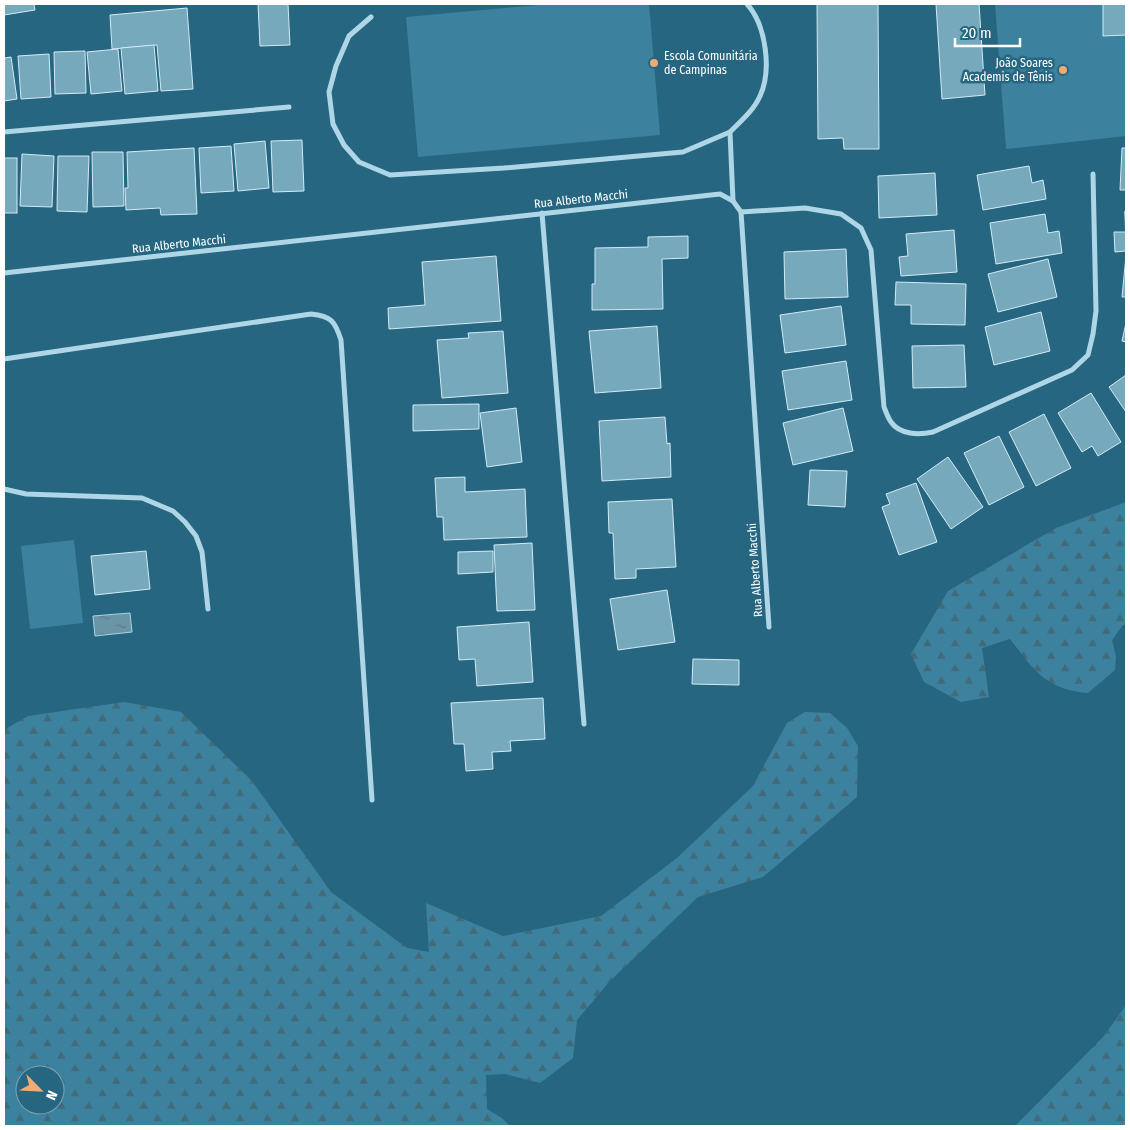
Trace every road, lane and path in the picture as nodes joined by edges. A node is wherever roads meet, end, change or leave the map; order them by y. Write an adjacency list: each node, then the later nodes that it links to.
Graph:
1 (747, 4): 5 (street)
2 (371, 17): 5 (street)
3 (289, 107): 4 (street)
4 (4, 132)
5 (730, 132): 7 (street)
6 (1093, 174): 8 (street)
7 (732, 201): 8 (street); 9 (street, Rua Alberto Macchi)
8 (741, 212): 14 (street, Rua Alberto Macchi)
9 (542, 213): 10 (street, Rua Alberto Macchi); 15 (street)
10 (4, 273)
11 (4, 359): 16 (street)
12 (4, 489): 13 (street)
13 (208, 609)
14 (769, 627)
15 (584, 724)
16 (372, 800)

